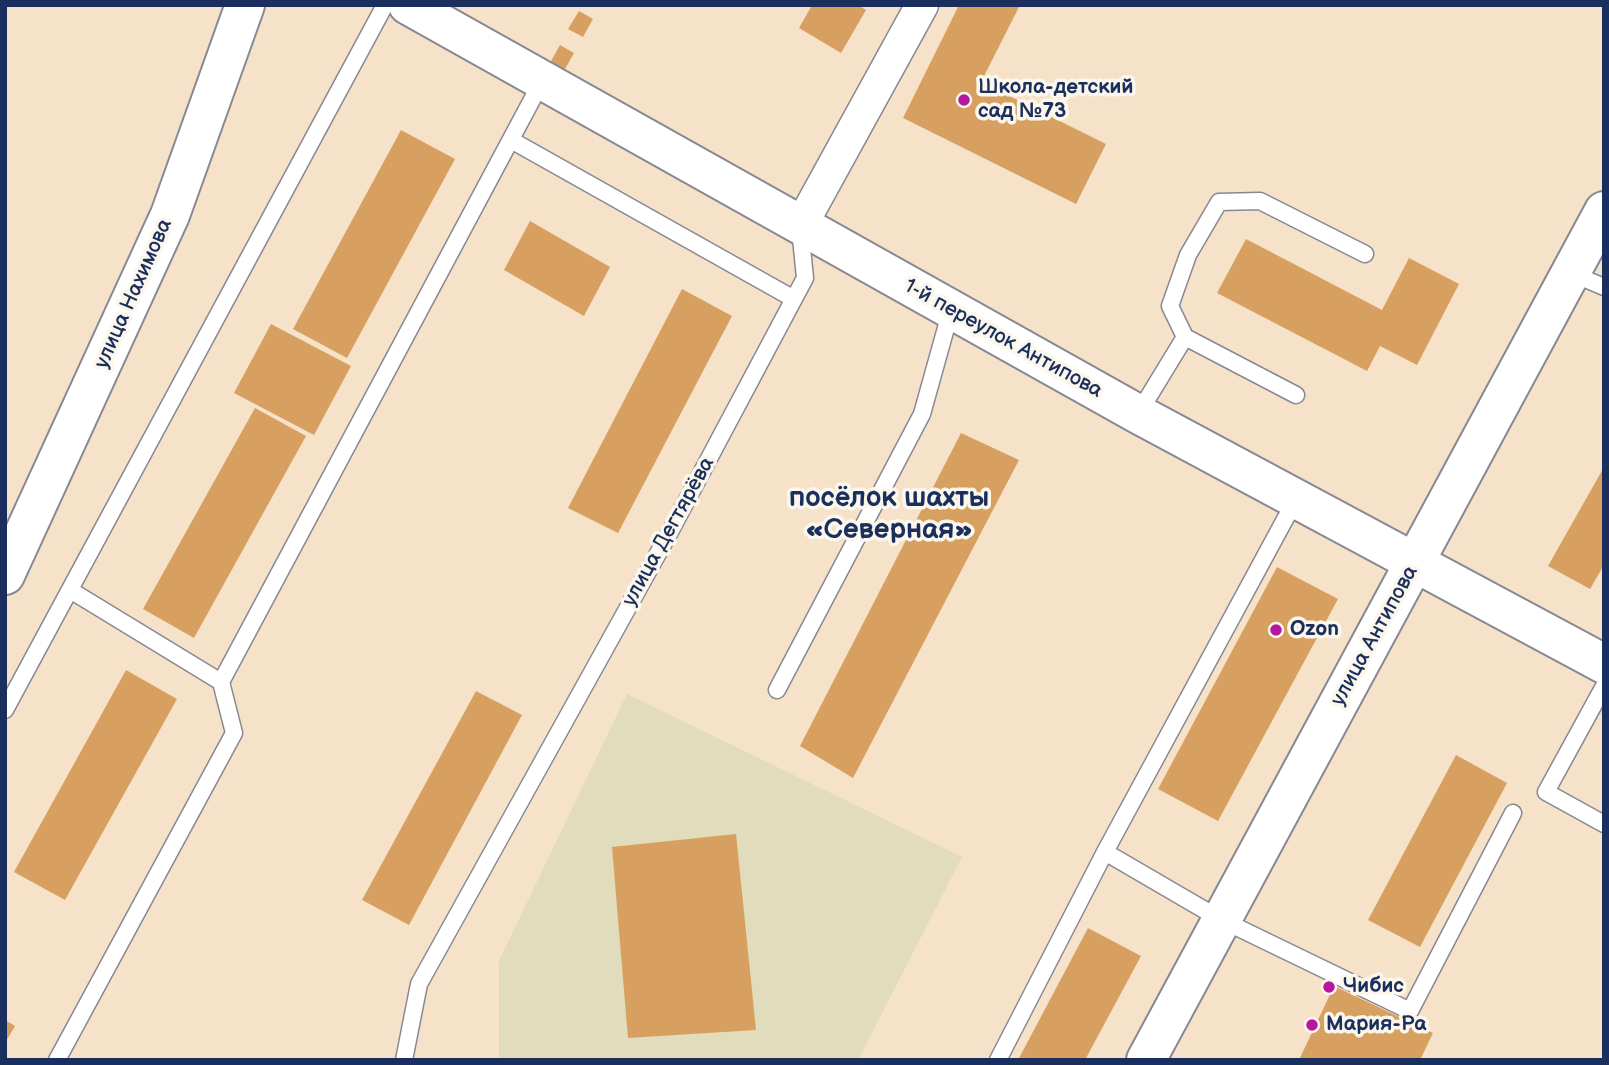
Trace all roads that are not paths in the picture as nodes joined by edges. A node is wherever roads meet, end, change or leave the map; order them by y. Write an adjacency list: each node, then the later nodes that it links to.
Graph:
1 (245, 5): 18 (main road, улица Нахимова)
2 (385, 5): 19 (lane)
3 (922, 5): 8 (street)
4 (430, 11): 5 (main road, 1-й переулок Антипова)
5 (542, 81): 6 (lane); 8 (main road, 1-й переулок Антипова)
6 (511, 140): 11 (lane); 21 (lane)
7 (1604, 211): 10 (main road, улица Антипова)
8 (800, 227): 11 (lane, улица Дегтярёва); 12 (main road, 1-й переулок Антипова)
9 (1365, 254): 13 (lane)
10 (1587, 280): 17 (main road, улица Антипова)
11 (794, 299): 30 (lane, улица Дегтярёва)
12 (951, 310): 15 (main road, 1-й переулок Антипова); 23 (lane)
13 (1185, 337): 14 (lane); 15 (lane)
14 (1296, 395)
15 (1138, 414): 16 (main road, 1-й переулок Антипова)
16 (1296, 499): 17 (main road, 1-й переулок Антипова); 27 (lane)
17 (1415, 564): 20 (main road, 1-й переулок Антипова); 28 (main road, улица Антипова)
18 (5, 575)
19 (70, 590): 21 (lane); 24 (lane)
20 (1604, 664)
21 (221, 682): 29 (lane)
22 (1604, 686): 26 (lane)
23 (777, 690)
24 (5, 709)
25 (1514, 813): 28 (lane)
26 (1604, 824)
27 (1105, 852): 28 (lane); 31 (lane)
28 (1220, 919): 32 (main road, улица Антипова)
29 (57, 1060)
30 (404, 1060)
31 (998, 1060)
32 (1146, 1060)

